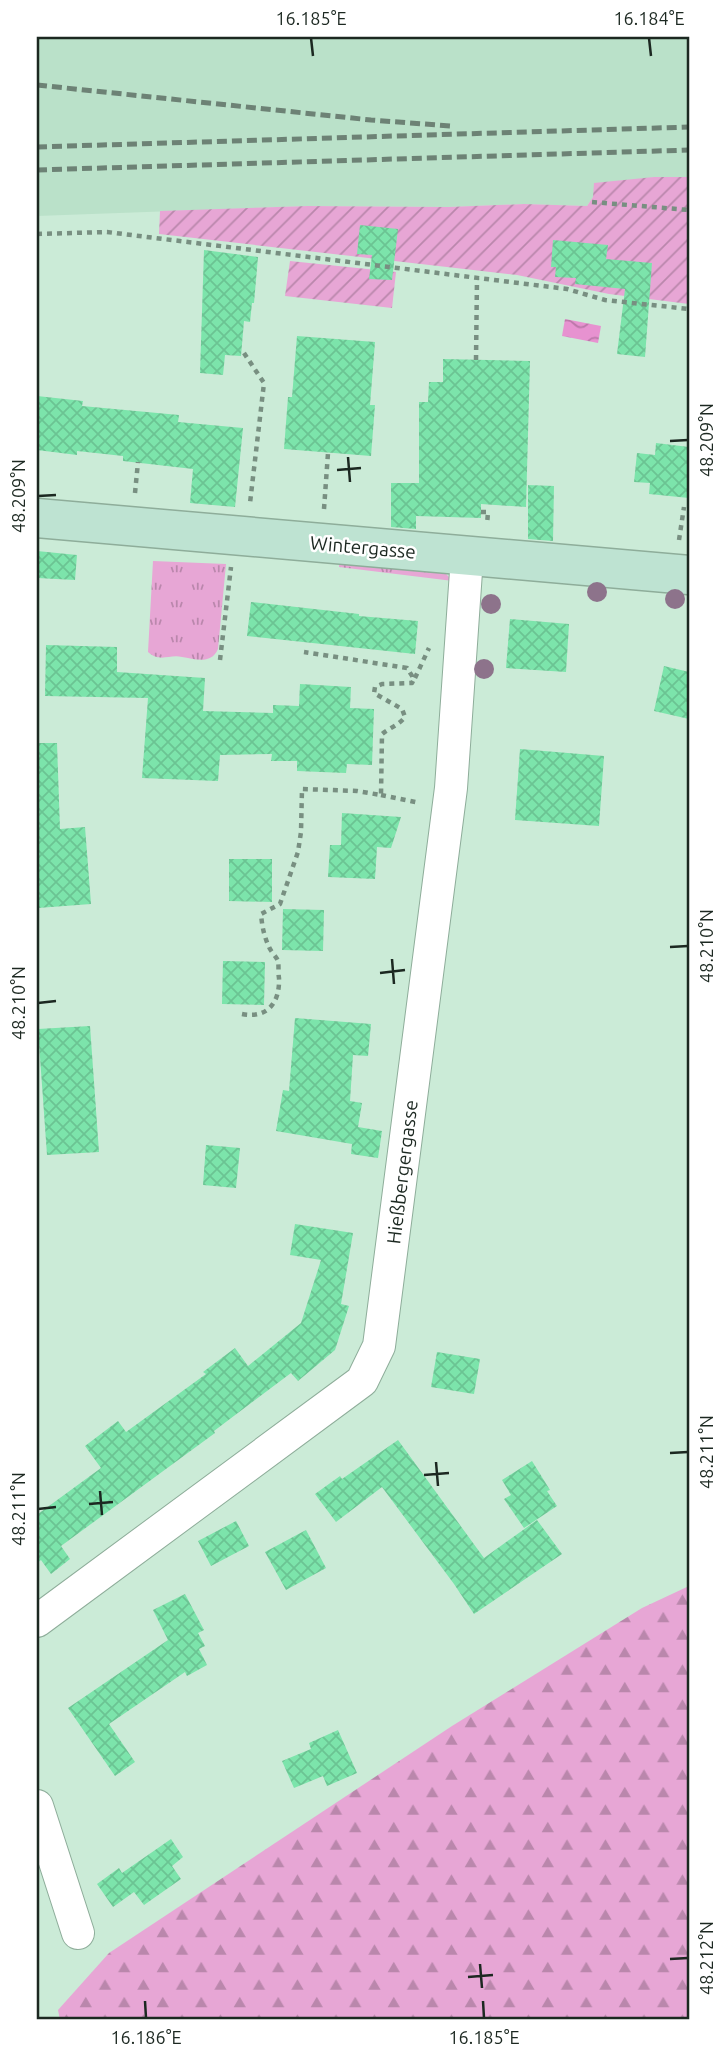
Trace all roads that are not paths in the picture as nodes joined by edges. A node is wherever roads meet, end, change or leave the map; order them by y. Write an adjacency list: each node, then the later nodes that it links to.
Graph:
1 (37, 518): 2 (street, Wintergasse)
2 (467, 557): 3 (street, Wintergasse); 4 (street, Hießbergergasse)
3 (684, 560)
4 (37, 1621)
5 (37, 1806): 6 (street)
6 (78, 1933)

